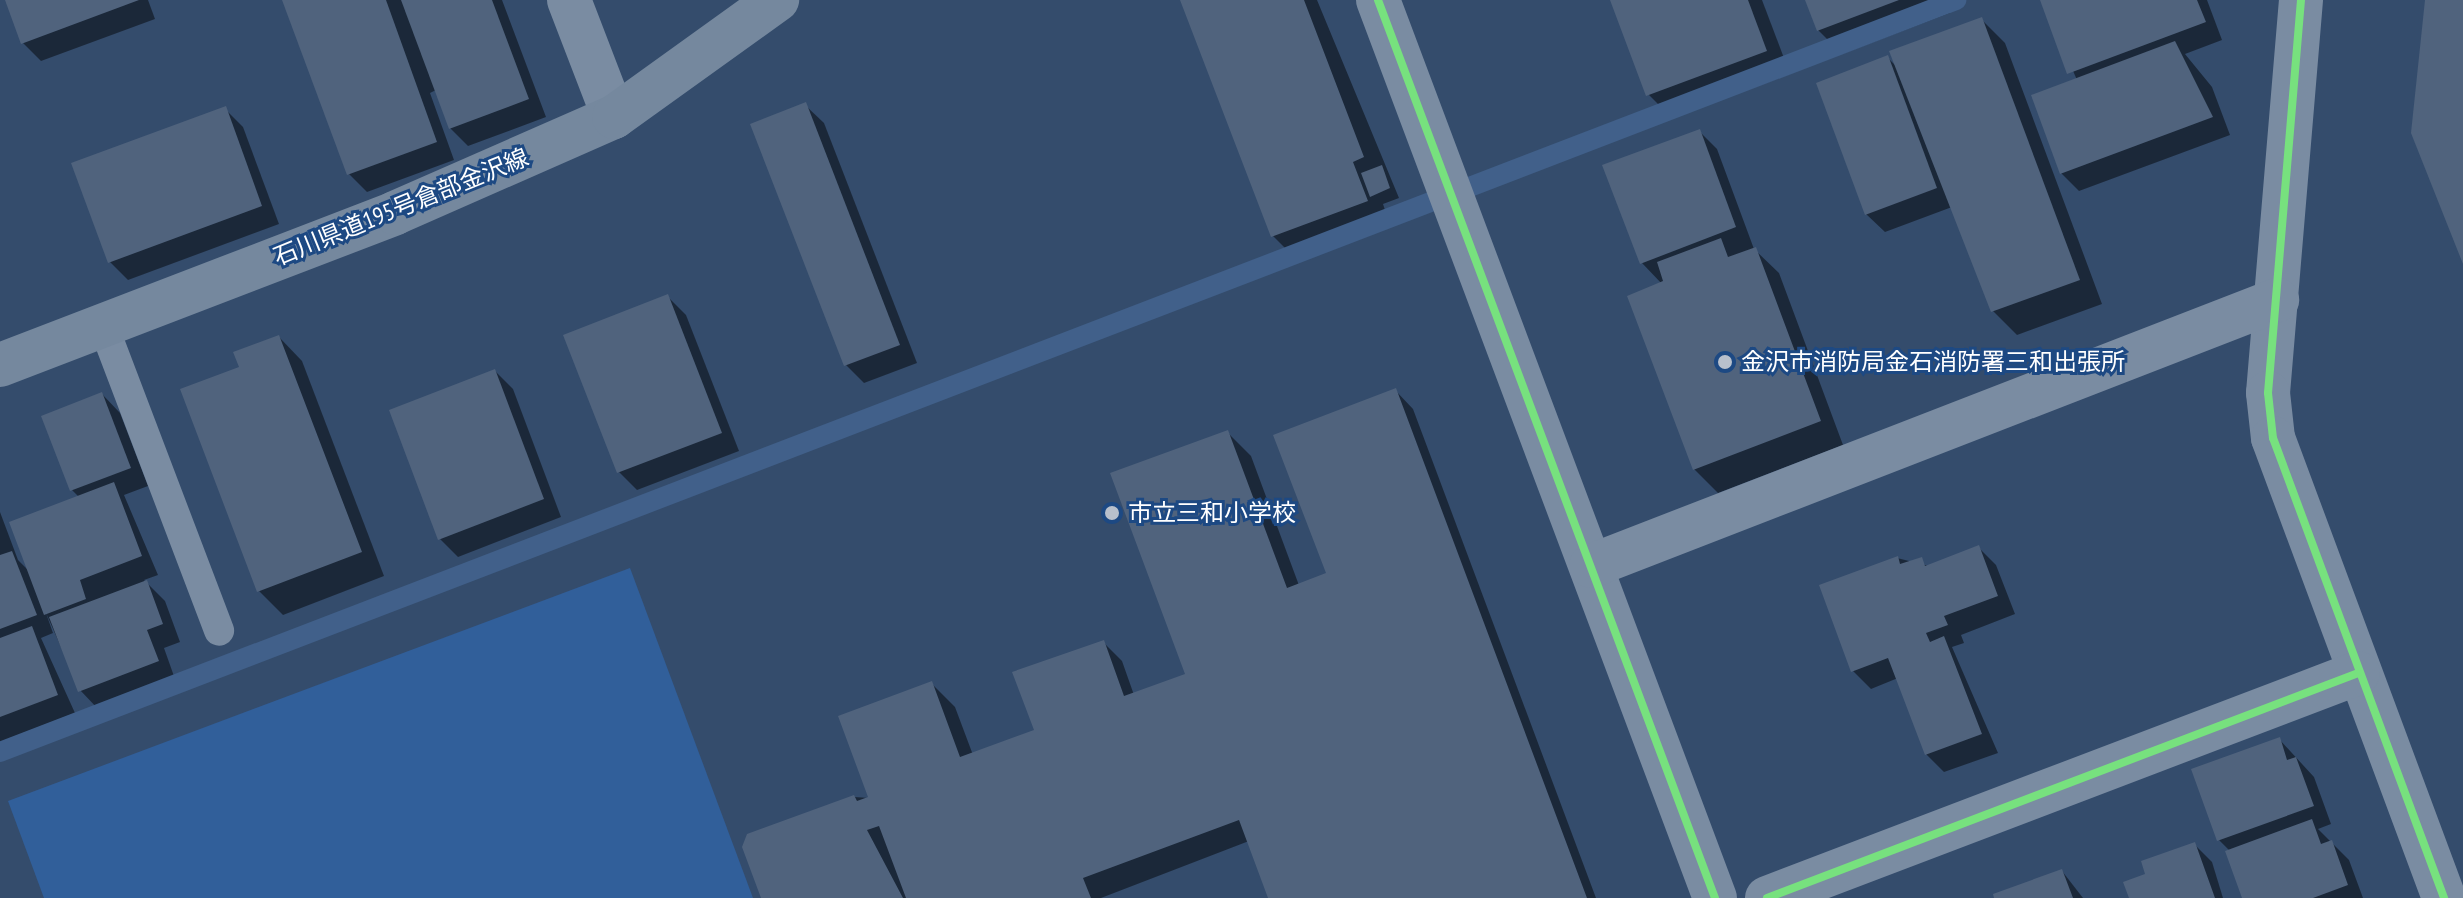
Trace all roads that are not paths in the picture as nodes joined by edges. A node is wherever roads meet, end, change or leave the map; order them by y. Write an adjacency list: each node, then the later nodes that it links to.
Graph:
1 (569, 0): 5 (street)
2 (777, 0): 5 (main road, 石川県道195号倉部金沢線)
3 (1378, 0): 9 (street)
4 (2301, 0): 6 (street)
5 (614, 117): 7 (main road, 石川県道195号倉部金沢線)
6 (2277, 300): 9 (street); 11 (street)
7 (103, 325): 8 (main road, 石川県道195号倉部金沢線); 10 (lane)
8 (0, 365)
9 (1591, 566): 12 (street)
10 (219, 631)
11 (2358, 673): 13 (street); 14 (street)
12 (1715, 898)
13 (1767, 898)
14 (2444, 898)

